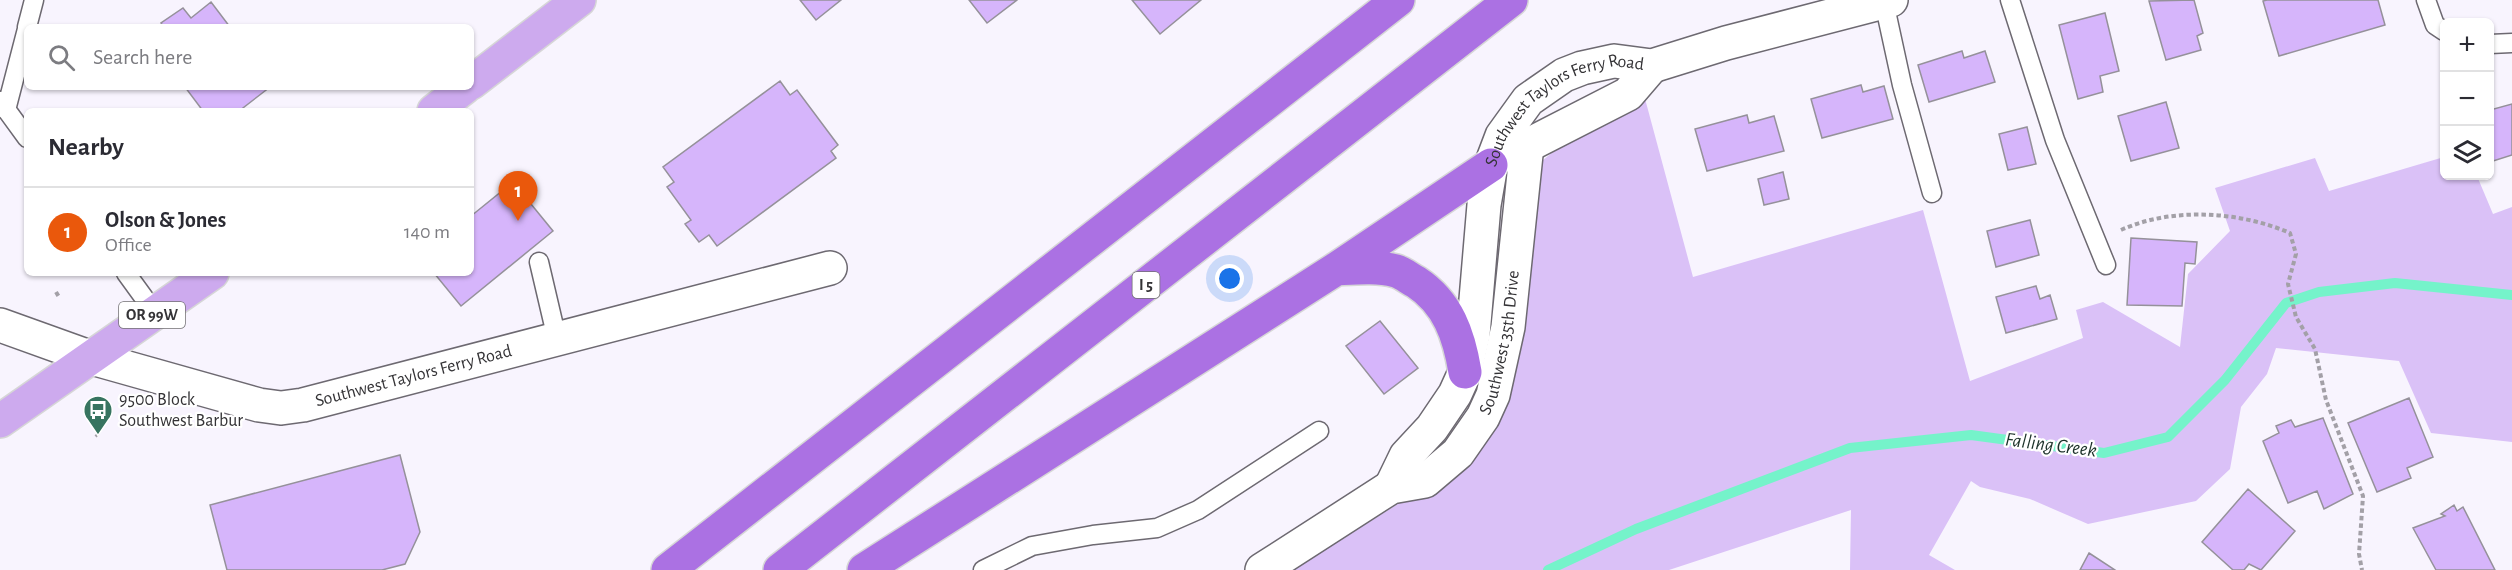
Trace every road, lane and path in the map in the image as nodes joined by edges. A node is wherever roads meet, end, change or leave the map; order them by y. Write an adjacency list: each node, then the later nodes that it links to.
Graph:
1 (34, 0): 8 (lane)
2 (579, 0): 14 (main road)
3 (1398, 0): 39 (highway)
4 (1511, 0): 40 (highway, I 5)
5 (2010, 0): 24 (lane)
6 (2426, 0): 9 (lane)
7 (1888, 1): 13 (street, Southwest Taylors Ferry Road); 21 (lane)
8 (28, 24)
9 (2440, 28)
10 (24, 38): 16 (lane)
11 (2512, 43): 12 (lane)
12 (2494, 44)
13 (1652, 66): 19 (street, Southwest Taylors Ferry Road); 20 (street, Southwest Taylors Ferry Road)
14 (474, 81)
15 (461, 90): 17 (main road)
16 (3, 105): 18 (lane)
17 (438, 108)
18 (24, 134)
19 (1527, 146): 20 (street, Southwest Taylors Ferry Road); 38 (street, Southwest 35th Drive)
20 (1491, 165): 26 (highway); 35 (street, Southwest 35th Drive)
21 (1932, 193)
22 (2117, 232): 44 (path)
23 (539, 262): 33 (lane)
24 (2106, 265)
25 (830, 268): 33 (street, Southwest Taylors Ferry Road)
26 (1336, 269): 35 (highway); 41 (highway)
27 (128, 276): 31 (lane)
28 (208, 276): 31 (main road, OR 99W)
29 (56, 292): 30 (path)
30 (59, 297)
31 (155, 313): 34 (main road, OR 99W)
32 (0, 325): 34 (street, Southwest Taylors Ferry Road)
33 (557, 339): 34 (street, Southwest Taylors Ferry Road)
34 (92, 358): 36 (main road, OR 99W)
35 (1465, 372): 38 (street, Southwest 35th Drive)
36 (0, 421)
37 (1319, 431): 42 (lane)
38 (1391, 487): 43 (street, Southwest 35th Drive)
39 (668, 570)
40 (780, 570)
41 (864, 570)
42 (983, 570)
43 (1262, 570)
44 (2362, 570)

